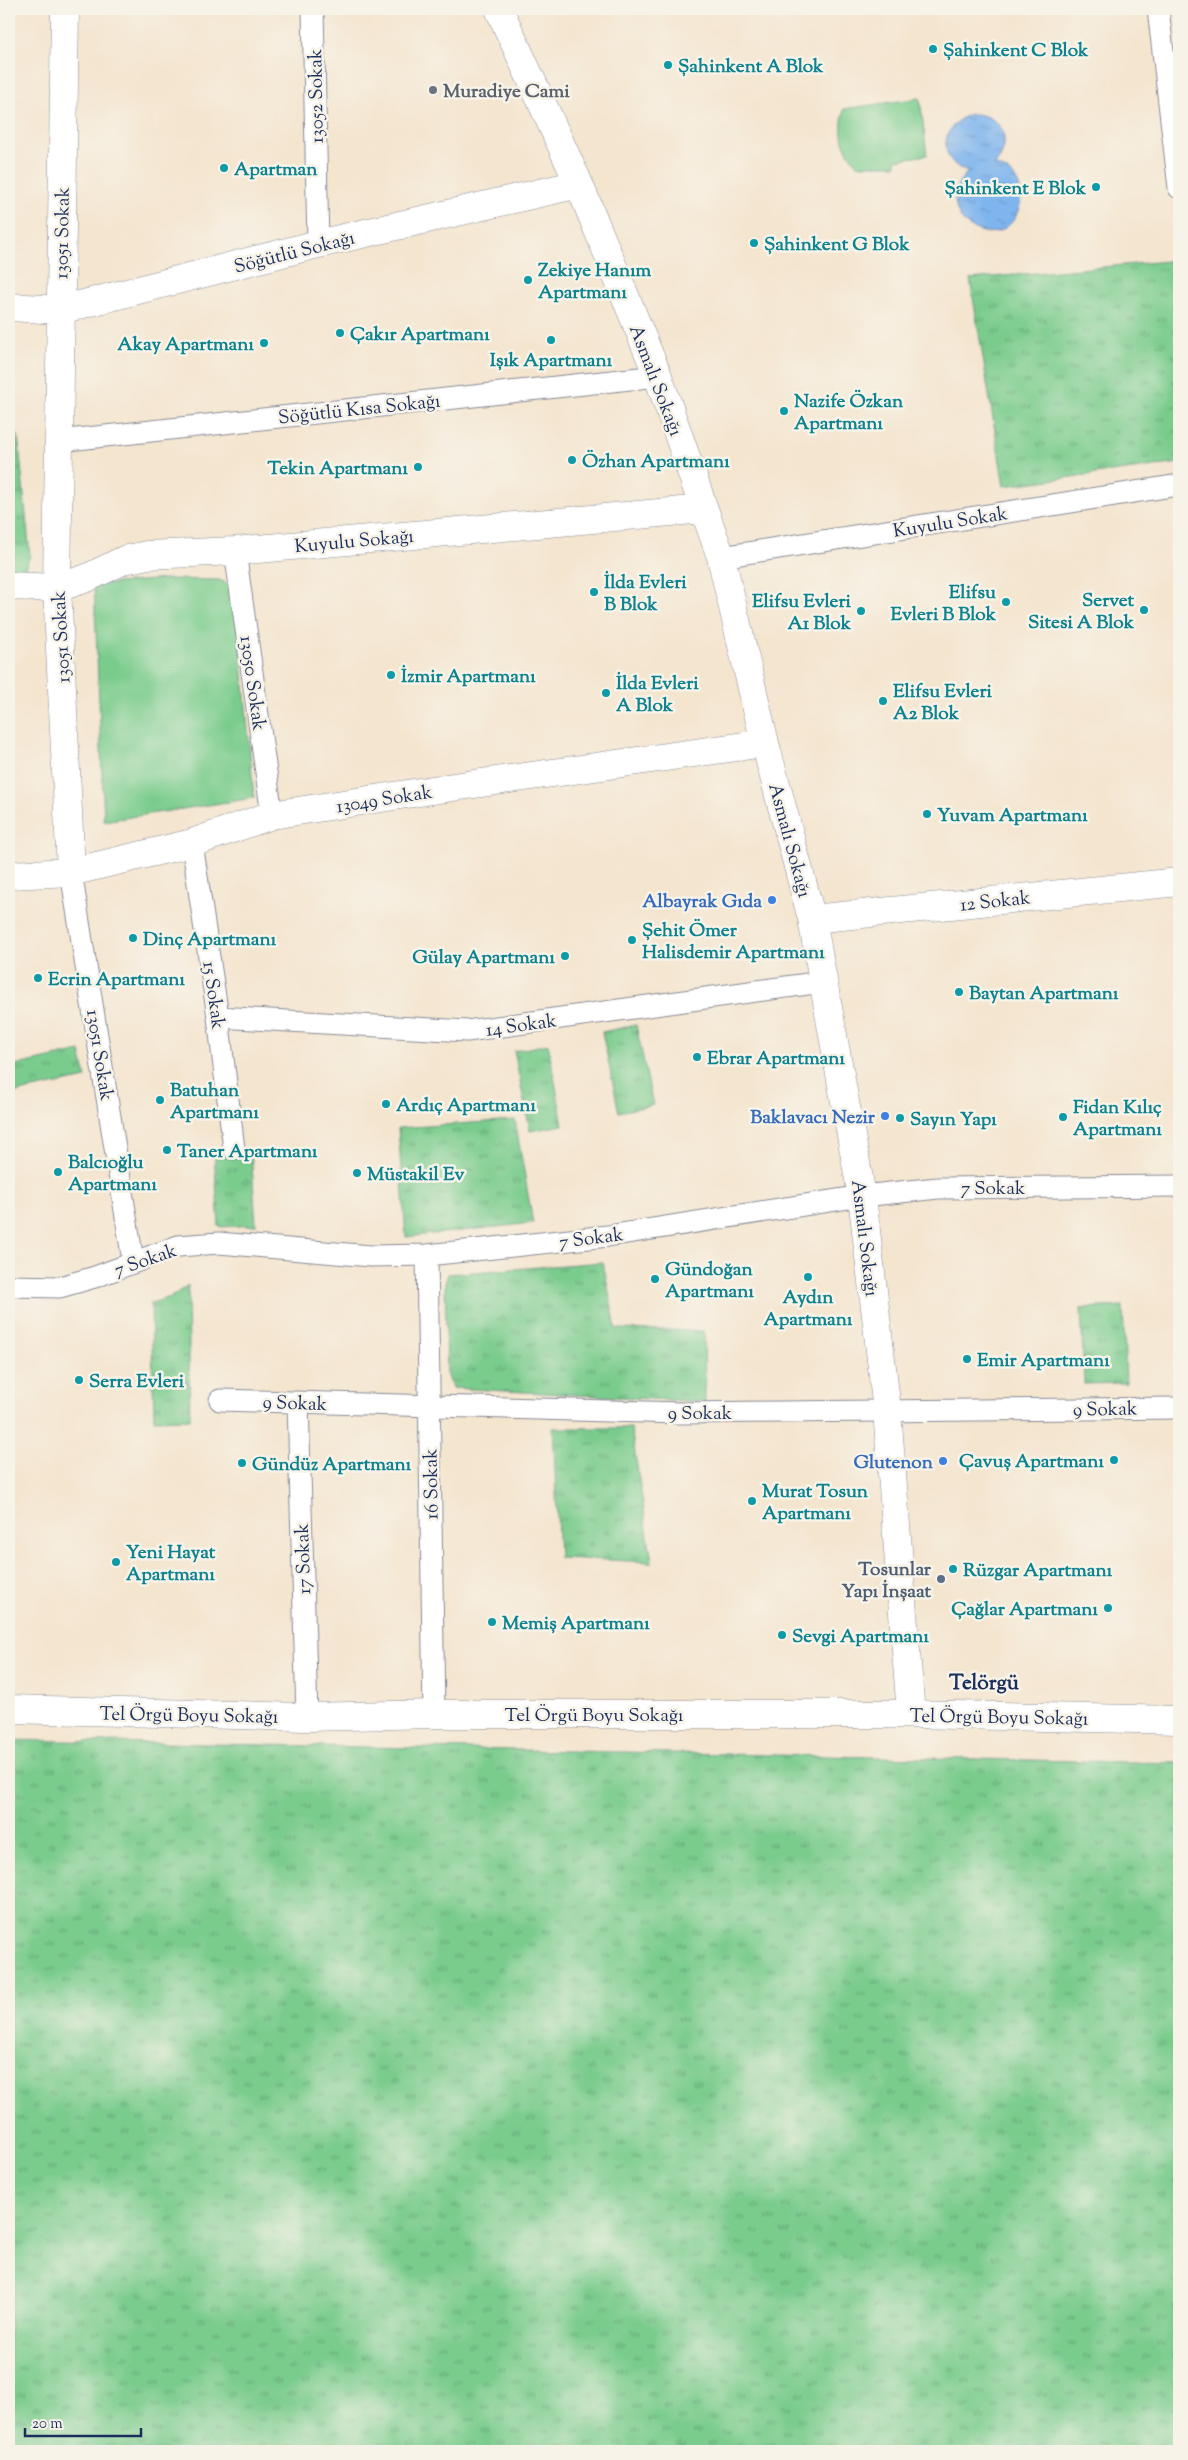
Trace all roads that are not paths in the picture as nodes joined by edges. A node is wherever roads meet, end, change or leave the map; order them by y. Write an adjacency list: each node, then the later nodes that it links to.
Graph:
1 (65, 9): 9 (street, 13051 Sokak)
2 (313, 9): 7 (lane, 13052 Sokak)
3 (499, 9): 5 (street, Asmalı Sokağı)
4 (1158, 9): 6 (lane)
5 (579, 184): 7 (street, Söğütlü Sokağı); 10 (street, Asmalı Sokağı)
6 (1179, 188)
7 (318, 244): 9 (street, Söğütlü Sokağı)
8 (9, 307): 9 (street, Söğütlü Sokağı)
9 (60, 310): 11 (street, 13051 Sokak)
10 (658, 376): 11 (lane, Söğütlü Kısa Sokağı); 13 (street, Asmalı Sokağı)
11 (60, 441): 17 (street, 13051 Sokak)
12 (1179, 485): 15 (lane, Kuyulu Sokak)
13 (704, 509): 14 (street, Kuyulu Sokağı); 15 (street, Asmalı Sokağı)
14 (235, 551): 17 (street, Kuyulu Sokağı); 19 (lane, 13050 Sokak)
15 (721, 557): 18 (street, Asmalı Sokağı)
16 (9, 586): 17 (street, Kuyulu Sokağı)
17 (57, 588): 21 (street, 13051 Sokak)
18 (765, 743): 19 (street, 13049 Sokak); 24 (street, Asmalı Sokağı)
19 (272, 816): 20 (street, 13049 Sokak)
20 (192, 843): 21 (street, 13049 Sokak); 26 (lane, 15 Sokak)
21 (71, 872): 22 (street, 13049 Sokak); 31 (lane, 13051 Sokak)
22 (9, 875)
23 (1179, 882): 24 (street, 12 Sokak)
24 (812, 919): 25 (street, Asmalı Sokağı)
25 (822, 982): 26 (lane, 14 Sokak); 29 (street, Asmalı Sokağı)
26 (218, 1017): 27 (lane, 15 Sokak)
27 (234, 1148)
28 (1179, 1186): 29 (lane, 7 Sokak)
29 (862, 1196): 30 (lane, 7 Sokak); 37 (street, Asmalı Sokağı)
30 (427, 1255): 31 (lane, 7 Sokak); 35 (lane, 16 Sokak)
31 (133, 1261): 32 (lane, 7 Sokak)
32 (9, 1286)
33 (220, 1400): 34 (lane, 9 Sokak)
34 (298, 1402): 35 (lane, 9 Sokak); 41 (lane, 17 Sokak)
35 (429, 1406): 37 (lane, 9 Sokak); 39 (lane, 16 Sokak)
36 (1179, 1408): 37 (lane, 9 Sokak)
37 (887, 1411): 40 (street, Asmalı Sokağı)
38 (9, 1709): 41 (street, Tel Örgü Boyu Sokağı)
39 (434, 1714): 40 (street, Tel Örgü Boyu Sokağı); 41 (street, Tel Örgü Boyu Sokağı)
40 (911, 1714): 42 (street, Tel Örgü Boyu Sokağı)
41 (307, 1717)
42 (1179, 1720)

